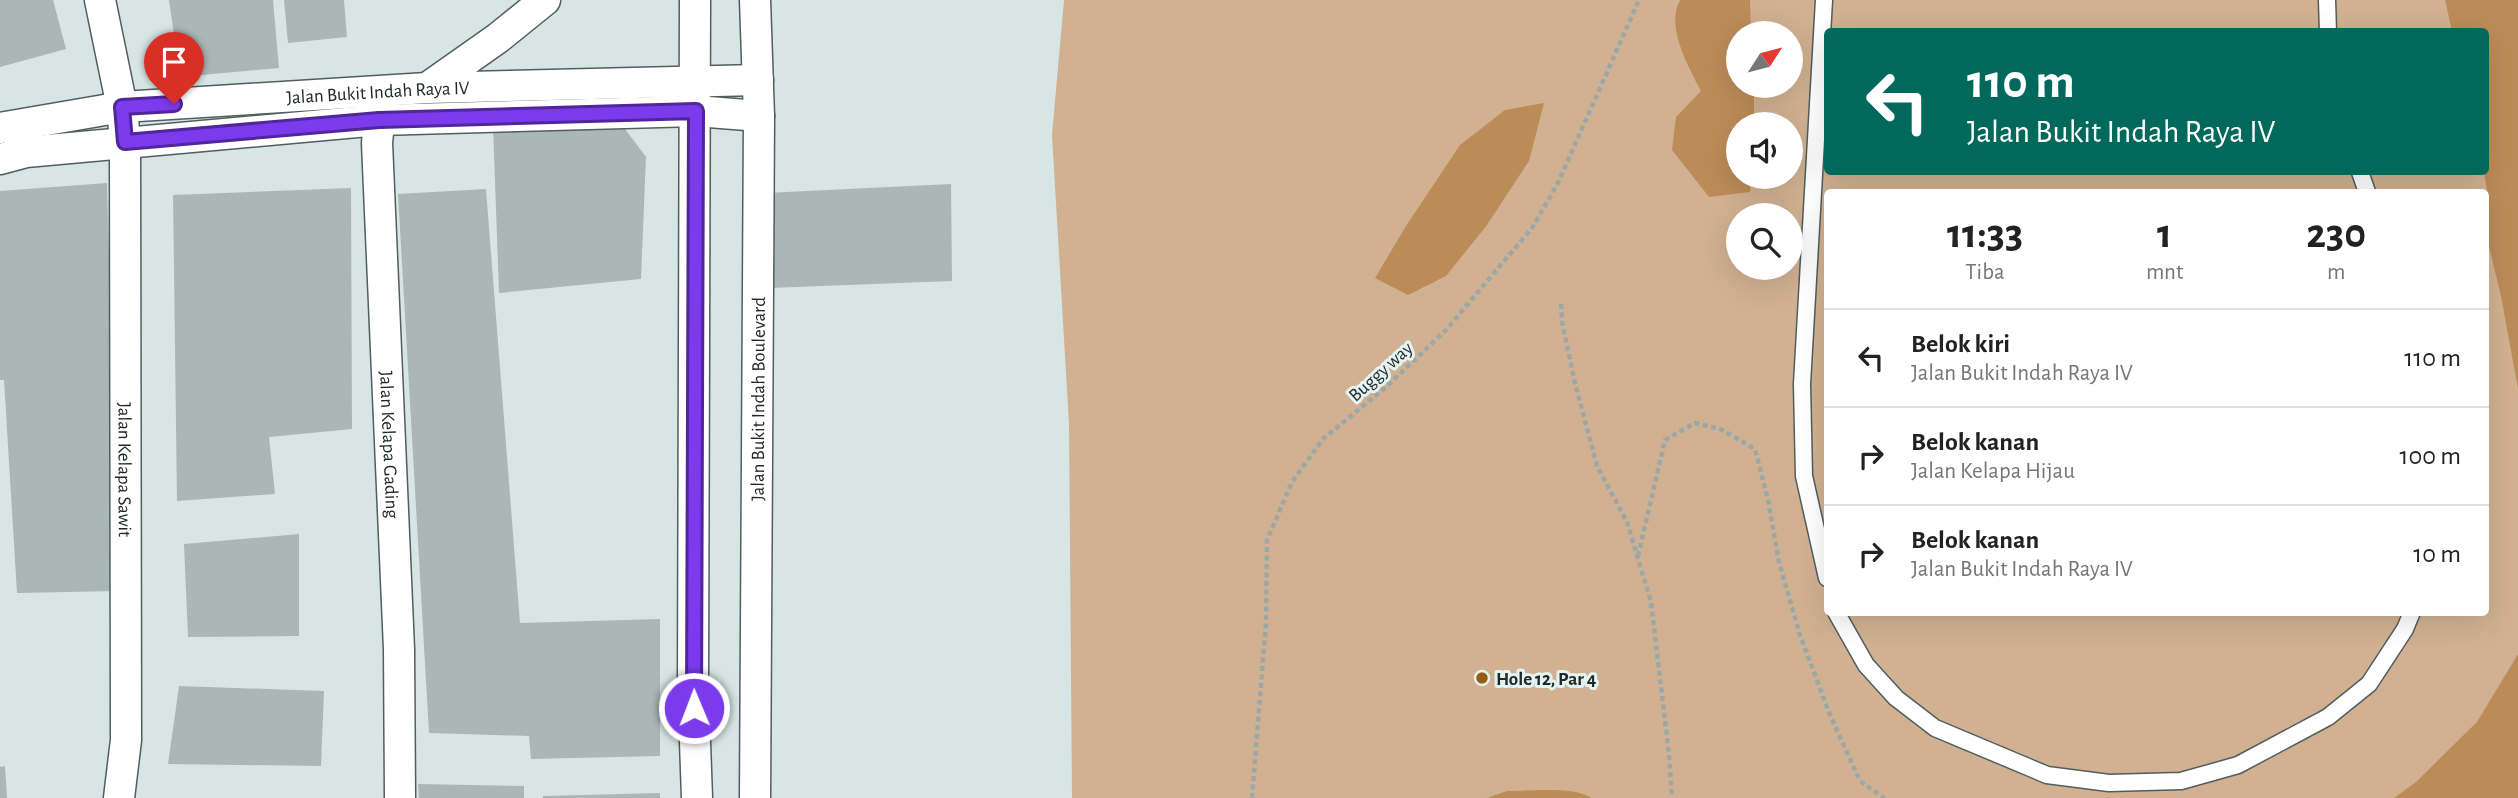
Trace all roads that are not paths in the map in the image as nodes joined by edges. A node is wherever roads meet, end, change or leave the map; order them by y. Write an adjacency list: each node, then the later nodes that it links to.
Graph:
1 (100, 0): 12 (street, Jalan Kelapa Sawit)
2 (545, 0): 9 (street)
3 (695, 0): 10 (street)
4 (755, 0): 8 (street, Jalan Bukit Indah Boulevard)
5 (1824, 0): 17 (lane)
6 (2327, 0): 7 (lane)
7 (2328, 28)
8 (758, 80): 10 (street, Jalan Bukit Indah Raya IV); 13 (street, Jalan Bukit Indah Boulevard)
9 (427, 88): 10 (street, Jalan Bukit Indah Raya IV); 11 (street, Jalan Bukit Indah Raya IV)
10 (696, 97): 11 (street, Jalan Bukit Indah Raya IV); 13 (street); 22 (street)
11 (381, 106): 12 (street, Jalan Bukit Indah Raya IV); 15 (street, Jalan Bukit Indah Raya IV); 21 (street, Jalan Kelapa Gading)
12 (122, 107): 14 (street, Jalan Bukit Indah Raya IV); 15 (street, Jalan Kelapa Sawit)
13 (759, 116): 23 (street, Jalan Bukit Indah Boulevard)
14 (0, 128)
15 (125, 142): 16 (street, Jalan Bukit Indah Raya IV); 20 (street, Jalan Kelapa Sawit)
16 (0, 159)
17 (1824, 565)
18 (1838, 616): 19 (lane)
19 (2410, 616)
20 (119, 798)
21 (400, 798)
22 (697, 798)
23 (755, 798)

